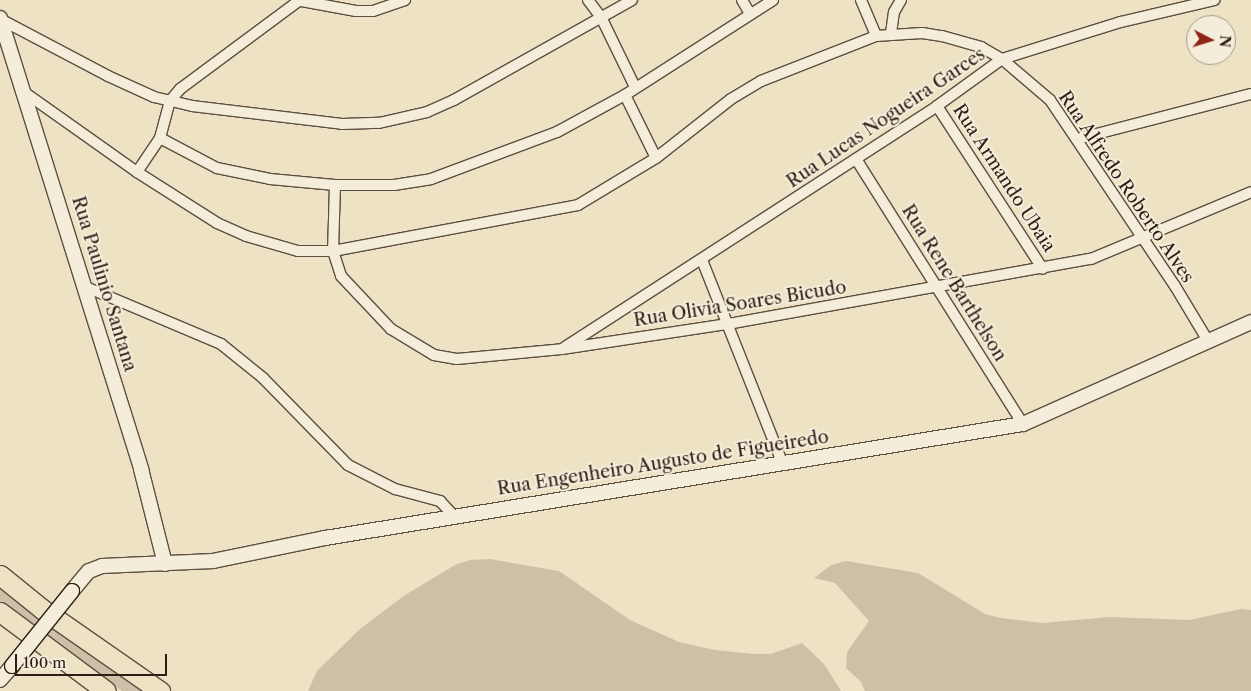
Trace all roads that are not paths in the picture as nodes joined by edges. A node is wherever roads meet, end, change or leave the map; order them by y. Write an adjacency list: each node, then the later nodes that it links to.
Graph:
1 (296, 0): 2 (street)
2 (300, 0): 3 (street); 21 (street)
3 (405, 0)
4 (588, 0): 12 (street)
5 (632, 0): 12 (street)
6 (742, 0): 11 (street)
7 (772, 0): 11 (street)
8 (861, 0): 15 (street)
9 (901, 0): 14 (street)
10 (1214, 0): 16 (street, Rua Lucas Nogueira Garces)
11 (750, 14): 17 (street)
12 (601, 17): 17 (street); 21 (street)
13 (0, 19): 18 (main road, Rua Paulinio Santana); 21 (street)
14 (891, 33): 15 (street, Rua Alfredo Roberto Alves); 16 (street, Rua Alfredo Roberto Alves)
15 (876, 36): 25 (street, Rua Alfredo Roberto Alves)
16 (1002, 59): 22 (street, Rua Lucas Nogueira Garces); 24 (street, Rua Alfredo Roberto Alves)
17 (635, 87): 20 (street)
18 (24, 92): 27 (street, Rua Alfredo Roberto Alves); 34 (main road, Rua Paulinio Santana)
19 (1251, 94): 24 (street)
20 (625, 95): 25 (street); 28 (street)
21 (170, 101): 23 (street)
22 (937, 106): 26 (street, Rua Lucas Nogueira Garces); 33 (street, Rua Armando Ubaia)
23 (160, 138): 27 (street); 28 (street)
24 (1077, 139): 30 (street, Rua Alfredo Roberto Alves)
25 (656, 158): 31 (street, Rua Alfredo Roberto Alves)
26 (856, 159): 32 (street, Rua Lucas Nogueira Garces); 35 (street, Rua Rene Barthelson)
27 (137, 172): 31 (street, Rua Alfredo Roberto Alves)
28 (335, 185): 31 (street, Rua Olivia Soares Bicudo)
29 (1251, 192): 30 (street, Rua Olivia Soares Bicudo)
30 (1140, 237): 33 (street, Rua Olivia Soares Bicudo); 39 (street, Rua Alfredo Roberto Alves)
31 (333, 251): 41 (street, Rua Olivia Soares Bicudo)
32 (702, 260): 36 (street, Rua Lucas Nogueira Garces); 38 (street)
33 (1043, 269): 35 (street, Rua Olivia Soares Bicudo)
34 (86, 287): 44 (street); 45 (main road, Rua Paulinio Santana)
35 (939, 288): 38 (street, Rua Olivia Soares Bicudo); 42 (street, Rua Rene Barthelson)
36 (602, 321): 40 (street); 41 (street, Rua Lucas Nogueira Garces)
37 (1251, 322): 39 (main road, Rua Engenheiro Augusto de Figueiredo)
38 (728, 324): 40 (street, Rua Olivia Soares Bicudo); 43 (street)
39 (1208, 341): 42 (main road, Rua Engenheiro Augusto de Figueiredo)
40 (603, 343): 41 (street, Rua Olivia Soares Bicudo)
41 (562, 349)
42 (1023, 424): 43 (main road, Rua Engenheiro Augusto de Figueiredo)
43 (782, 462): 44 (main road, Rua Engenheiro Augusto de Figueiredo)
44 (454, 516): 45 (main road, Rua Engenheiro Augusto de Figueiredo)
45 (165, 564): 48 (main road, Rua Engenheiro Augusto de Figueiredo, bridge)
46 (0, 575): 51 (highway)
47 (0, 612): 50 (highway)
48 (7, 670): 49 (main road, Rua Engenheiro Augusto de Figueiredo)
49 (0, 680)
50 (106, 691)
51 (160, 691)

